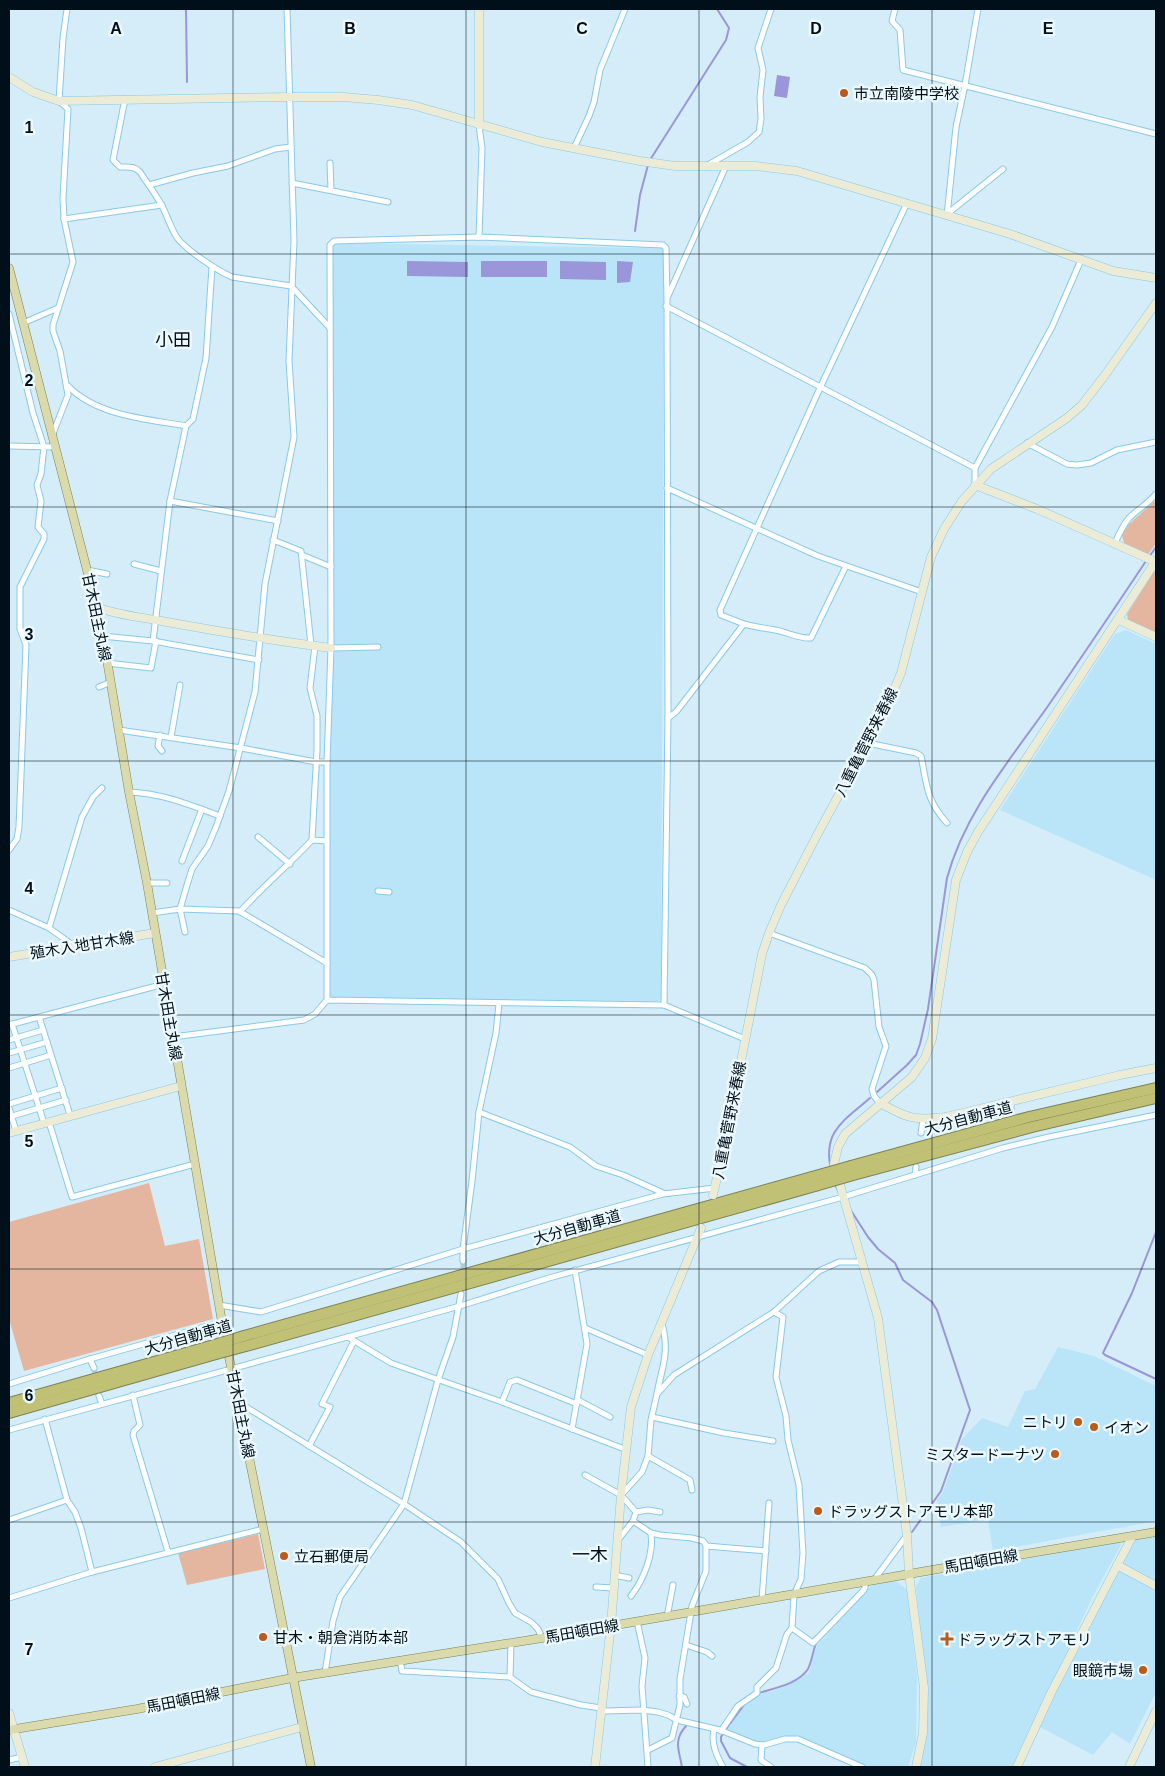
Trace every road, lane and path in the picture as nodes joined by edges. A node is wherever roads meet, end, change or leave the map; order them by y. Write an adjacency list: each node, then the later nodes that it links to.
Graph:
1 (67, 9): 12 (street)
2 (287, 9): 10 (street)
3 (480, 9): 13 (street)
4 (626, 9): 16 (street)
5 (771, 9): 18 (street)
6 (895, 9): 9 (street)
7 (978, 9): 9 (street)
8 (9, 77): 12 (street)
9 (966, 85): 14 (street); 27 (street)
10 (290, 97): 11 (street); 13 (street); 15 (street)
11 (125, 100): 12 (street); 22 (street)
12 (59, 101): 28 (street)
13 (479, 125): 16 (street); 29 (street)
14 (1156, 134)
15 (291, 147): 21 (street); 22 (street)
16 (574, 148): 18 (street)
17 (330, 163): 23 (street)
18 (705, 166): 19 (street)
19 (726, 166): 25 (street); 35 (street)
20 (1003, 169): 27 (street)
21 (292, 183): 23 (street); 34 (street)
22 (149, 185): 26 (street)
23 (331, 190): 24 (street)
24 (388, 202)
25 (907, 204): 27 (street); 43 (street)
26 (162, 205): 28 (street); 31 (street)
27 (947, 215): 30 (street)
28 (64, 219): 38 (street)
29 (479, 237): 35 (street); 41 (street)
30 (1081, 260): 33 (street); 51 (street)
31 (212, 267): 34 (street); 44 (street)
32 (9, 268): 40 (main road, 甘木田主丸線)
33 (1156, 278)
34 (291, 286): 41 (street); 56 (street)
35 (667, 299): 37 (street)
36 (1156, 303): 47 (street, 八重亀菅野来春線)
37 (666, 306): 43 (street); 53 (street)
38 (58, 308): 40 (street); 42 (street)
39 (9, 314): 49 (street)
40 (23, 323): 45 (main road, 甘木田主丸線)
41 (330, 329): 64 (street)
42 (68, 385): 44 (street); 45 (street)
43 (820, 388): 51 (street); 57 (street)
44 (186, 426): 55 (street)
45 (52, 436): 50 (main road, 甘木田主丸線)
46 (1156, 442): 47 (street)
47 (1027, 443): 52 (street, 八重亀菅野来春線)
48 (9, 446): 49 (street)
49 (44, 447): 50 (street); 106 (street)
50 (54, 447): 65 (main road, 甘木田主丸線)
51 (975, 468): 52 (street)
52 (975, 485): 59 (street); 68 (street, 八重亀菅野来春線)
53 (667, 488): 57 (street); 85 (street)
54 (1156, 494): 59 (street)
55 (170, 501): 56 (street); 66 (street)
56 (278, 521): 58 (street)
57 (757, 528): 63 (street); 72 (street)
58 (273, 540): 60 (street); 75 (street)
59 (1116, 542): 61 (street)
60 (302, 555): 64 (street); 77 (street)
61 (1154, 561): 71 (street)
62 (134, 564): 66 (street)
63 (846, 566): 68 (street); 72 (street)
64 (331, 567): 79 (street)
65 (87, 570): 67 (street); 69 (main road, 甘木田主丸線)
66 (161, 571): 70 (street)
67 (107, 574)
68 (922, 592): 89 (street, 八重亀菅野来春線)
69 (96, 607): 70 (street); 73 (main road, 甘木田主丸線)
70 (155, 619): 75 (street); 76 (street)
71 (1119, 620): 74 (street); 149 (street)
72 (744, 624): 85 (street)
73 (102, 636): 76 (street); 81 (main road, 甘木田主丸線)
74 (1156, 637)
75 (261, 639): 77 (street); 80 (street)
76 (154, 641): 80 (street); 81 (street)
77 (313, 646): 79 (street); 91 (street)
78 (378, 647): 79 (street)
79 (331, 648): 92 (street)
80 (259, 660): 90 (street)
81 (107, 663): 82 (main road, 甘木田主丸線)
82 (111, 682): 84 (street); 86 (main road, 甘木田主丸線)
83 (180, 685): 88 (street)
84 (99, 687)
85 (668, 718): 127 (street)
86 (119, 730): 87 (street); 97 (main road, 甘木田主丸線)
87 (160, 735): 88 (street); 93 (street)
88 (172, 738): 90 (street)
89 (868, 743): 102 (street); 120 (street, 八重亀菅野来春線)
90 (241, 748): 94 (street); 101 (street)
91 (318, 750): 92 (street); 94 (street)
92 (328, 750): 95 (street)
93 (162, 751)
94 (316, 762): 95 (street); 98 (street)
95 (327, 762): 99 (street)
96 (102, 788): 117 (street)
97 (129, 792): 100 (street); 109 (main road, 甘木田主丸線)
98 (315, 793): 99 (street); 104 (street)
99 (327, 793): 105 (street)
100 (202, 809): 101 (street); 107 (street)
101 (220, 816): 113 (street)
102 (947, 824)
103 (258, 836): 108 (street)
104 (312, 840): 105 (street); 108 (street)
105 (327, 841): 123 (street)
106 (9, 850)
107 (182, 861)
108 (290, 864): 115 (street)
109 (147, 883): 110 (street); 116 (main road, 甘木田主丸線)
110 (166, 883)
111 (378, 891): 112 (street)
112 (389, 892)
113 (180, 909): 115 (street); 116 (street); 118 (street)
114 (9, 910): 117 (street)
115 (240, 912): 123 (street)
116 (152, 913): 119 (main road, 甘木田主丸線)
117 (49, 928): 121 (street)
118 (185, 932)
119 (155, 933): 121 (street, 殖木入地甘木線); 124 (main road, 甘木田主丸線)
120 (770, 933): 134 (street, 八重亀菅野来春線); 149 (street)
121 (73, 946): 122 (street, 殖木入地甘木線)
122 (9, 957)
123 (327, 963): 125 (street)
124 (164, 984): 128 (street); 131 (main road, 甘木田主丸線)
125 (327, 1000): 126 (street); 131 (street)
126 (499, 1004): 127 (street); 153 (street)
127 (664, 1005): 134 (street)
128 (39, 1017): 129 (street); 130 (street)
129 (11, 1025): 132 (street)
130 (43, 1030): 132 (street); 135 (street)
131 (173, 1037): 142 (main road, 甘木田主丸線)
132 (17, 1038): 133 (street); 136 (street)
133 (9, 1040)
134 (745, 1040): 168 (street, 八重亀菅野来春線)
135 (47, 1042): 136 (street); 138 (street)
136 (21, 1050): 137 (street); 139 (street)
137 (9, 1053)
138 (51, 1055): 139 (street); 143 (street)
139 (25, 1063): 140 (street); 145 (street)
140 (9, 1068)
141 (1156, 1068): 158 (street)
142 (181, 1086): 155 (street); 164 (main road, 甘木田主丸線)
143 (62, 1088): 145 (street); 147 (street)
144 (1156, 1088): 166 (highway, 大分自動車道)
145 (36, 1096): 150 (street); 152 (street)
146 (1156, 1098): 154 (highway, 大分自動車道)
147 (66, 1100): 152 (street); 155 (street)
148 (1156, 1102): 154 (highway)
149 (880, 1103): 158 (street); 170 (street)
150 (9, 1104)
151 (9, 1108): 157 (street)
152 (40, 1108): 157 (street); 159 (street)
153 (479, 1112): 169 (street); 173 (street)
154 (1087, 1113): 166 (highway, 大分自動車道)
155 (70, 1115): 159 (street)
156 (1156, 1115): 163 (street)
157 (10, 1117): 160 (street)
158 (923, 1120): 161 (street)
159 (47, 1122): 160 (street); 164 (street)
160 (12, 1132)
161 (921, 1133)
162 (1004, 1140): 163 (street)
163 (1003, 1148): 167 (street)
164 (195, 1164): 178 (main road, 甘木田主丸線)
165 (916, 1167): 167 (street)
166 (852, 1170): 186 (highway, 大分自動車道, bridge)
167 (915, 1175): 170 (street)
168 (714, 1192): 169 (street)
169 (663, 1194): 173 (street)
170 (843, 1197): 172 (street); 175 (street)
171 (701, 1228): 172 (street)
172 (697, 1237): 176 (street); 182 (street)
173 (463, 1249): 174 (street); 178 (street)
174 (464, 1262)
175 (862, 1262): 180 (street); 224 (street)
176 (575, 1270): 179 (street); 183 (street)
177 (461, 1294): 179 (street)
178 (219, 1305): 181 (main road, 甘木田主丸線)
179 (460, 1306): 184 (street); 191 (street)
180 (774, 1312): 193 (street); 241 (street)
181 (222, 1322): 188 (street); 190 (main road, 甘木田主丸線)
182 (662, 1323): 187 (street); 193 (street)
183 (585, 1328): 187 (street); 199 (street)
184 (348, 1338): 185 (street); 190 (street)
185 (354, 1341): 191 (street); 208 (street)
186 (215, 1350): 196 (highway, 大分自動車道); 201 (highway, 大分自動車道)
187 (648, 1355): 209 (street)
188 (90, 1358): 189 (street); 192 (street)
189 (94, 1368)
190 (232, 1370): 194 (street); 197 (main road, 甘木田主丸線)
191 (438, 1380): 198 (street); 216 (street)
192 (9, 1384)
193 (657, 1394): 203 (street)
194 (133, 1395): 200 (street); 229 (street)
195 (99, 1396): 200 (street)
196 (9, 1402)
197 (238, 1402): 208 (street); 221 (main road, 甘木田主丸線)
198 (502, 1402): 199 (street); 205 (street)
199 (577, 1402): 202 (street); 205 (street)
200 (102, 1404): 204 (street)
201 (9, 1413)
202 (610, 1417)
203 (652, 1417): 207 (street); 210 (street)
204 (45, 1419): 206 (street); 214 (street)
205 (572, 1429): 209 (street)
206 (9, 1430)
207 (773, 1441)
208 (308, 1446): 216 (street)
209 (627, 1450): 213 (street)
210 (648, 1456): 212 (street); 213 (street)
211 (585, 1475): 213 (street)
212 (692, 1490)
213 (621, 1495): 217 (street); 226 (street)
214 (67, 1500): 219 (street); 231 (street)
215 (770, 1503): 228 (street)
216 (404, 1504): 250 (street); 255 (street)
217 (636, 1512): 218 (street); 220 (street)
218 (660, 1512)
219 (9, 1520)
220 (633, 1522): 223 (street); 226 (street)
221 (263, 1529): 229 (street); 257 (main road, 甘木田主丸線)
222 (1156, 1532): 225 (main road, 馬田頓田線)
223 (651, 1533): 227 (street); 242 (street)
224 (907, 1535): 232 (street); 235 (street)
225 (1132, 1537): 230 (street); 232 (main road, 馬田頓田線)
226 (617, 1541): 233 (street)
227 (706, 1546): 228 (street); 245 (street)
228 (766, 1551): 244 (street)
229 (168, 1552): 231 (street)
230 (1117, 1565): 238 (street); 282 (street)
231 (92, 1572): 243 (street)
232 (909, 1574): 235 (main road, 馬田頓田線); 281 (street)
233 (614, 1576): 234 (street); 240 (street)
234 (629, 1578)
235 (874, 1580): 236 (main road, 馬田頓田線)
236 (865, 1582): 241 (main road, 馬田頓田線); 249 (street)
237 (673, 1585): 246 (street)
238 (1156, 1586)
239 (596, 1587): 240 (street)
240 (614, 1588): 248 (street)
241 (794, 1594): 244 (main road, 馬田頓田線); 249 (street)
242 (631, 1596)
243 (9, 1598)
244 (762, 1600): 245 (main road, 馬田頓田線)
245 (691, 1613): 246 (main road, 馬田頓田線); 252 (street)
246 (667, 1617): 247 (main road, 馬田頓田線)
247 (637, 1621): 248 (main road, 馬田頓田線); 261 (street)
248 (611, 1625): 250 (main road, 馬田頓田線); 260 (street)
249 (792, 1628): 268 (street)
250 (542, 1638): 251 (main road, 馬田頓田線)
251 (511, 1643): 254 (main road, 馬田頓田線); 256 (street)
252 (686, 1645): 253 (street); 258 (street)
253 (712, 1656)
254 (400, 1660): 255 (main road, 馬田頓田線); 256 (street)
255 (325, 1673): 257 (main road, 馬田頓田線)
256 (510, 1677): 260 (street)
257 (292, 1678): 265 (main road, 甘木田主丸線); 267 (main road, 馬田頓田線)
258 (679, 1696): 259 (street); 264 (street)
259 (687, 1704)
260 (602, 1709): 261 (street); 276 (street)
261 (642, 1710): 264 (street); 270 (street)
262 (1156, 1711): 283 (street)
263 (9, 1713): 267 (street)
264 (677, 1720): 266 (street); 270 (street)
265 (302, 1727): 274 (street); 275 (main road, 甘木田主丸線)
266 (714, 1729): 268 (street); 278 (street)
267 (11, 1730): 271 (street)
268 (723, 1732): 269 (street)
269 (762, 1745): 279 (street); 280 (street)
270 (648, 1750): 277 (street)
271 (22, 1757): 272 (street); 273 (street)
272 (9, 1760)
273 (25, 1767)
274 (155, 1767)
275 (310, 1767)
276 (595, 1767)
277 (648, 1767)
278 (723, 1767)
279 (771, 1767)
280 (862, 1767)
281 (916, 1767)
282 (1018, 1767)
283 (1129, 1767)

